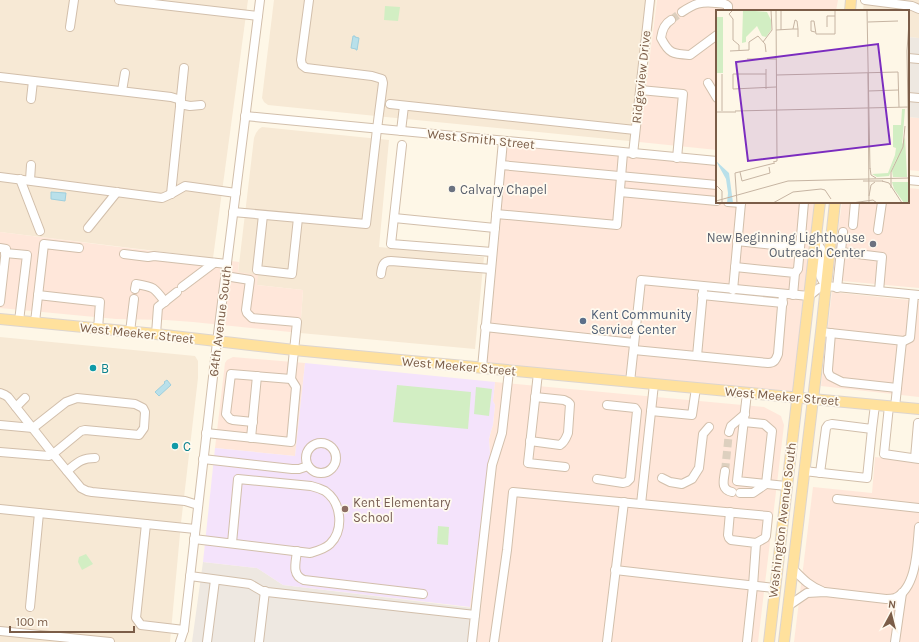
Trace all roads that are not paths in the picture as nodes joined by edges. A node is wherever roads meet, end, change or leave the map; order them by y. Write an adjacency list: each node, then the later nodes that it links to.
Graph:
1 (74, 0): 14 (street)
2 (119, 0): 12 (street)
3 (260, 0): 12 (street, 64th Avenue South)
4 (309, 0): 34 (street)
5 (650, 0): 23 (street, Ridgeview Drive)
6 (851, 0): 10 (main road)
7 (865, 0): 8 (street)
8 (917, 6)
9 (728, 10): 11 (street)
10 (850, 10)
11 (682, 12)
12 (258, 16): 33 (street, 64th Avenue South)
13 (671, 20): 15 (street)
14 (70, 27)
15 (716, 36)
16 (909, 58): 17 (street)
17 (919, 59)
18 (184, 68): 29 (street)
19 (125, 73): 24 (street)
20 (0, 77): 21 (street)
21 (33, 81): 24 (street); 28 (street)
22 (708, 83): 25 (street)
23 (640, 90): 35 (street, Ridgeview Drive); 41 (street)
24 (122, 91): 29 (street)
25 (716, 96)
26 (909, 97): 27 (street)
27 (919, 98)
28 (31, 99)
29 (181, 102): 31 (street); 55 (street)
30 (390, 104): 32 (street)
31 (201, 105)
32 (404, 106): 35 (street); 36 (street)
33 (245, 116): 34 (street, West Smith Street); 54 (street, 64th Avenue South)
34 (376, 129): 36 (street, West Smith Street); 66 (street)
35 (636, 130): 40 (street, Ridgeview Drive)
36 (401, 131): 37 (street, West Smith Street)
37 (502, 141): 39 (street, West Smith Street); 44 (street)
38 (402, 145): 67 (street)
39 (623, 153): 40 (street, West Smith Street); 45 (street)
40 (633, 154): 41 (street, West Smith Street)
41 (678, 158): 42 (street, West Smith Street)
42 (716, 161)
43 (31, 165): 48 (street)
44 (501, 165): 45 (street); 64 (street)
45 (621, 176): 51 (street); 53 (street)
46 (0, 177): 47 (street)
47 (20, 179): 48 (street); 72 (street)
48 (30, 180): 52 (street)
49 (909, 180): 50 (street)
50 (919, 182)
51 (716, 185)
52 (117, 192): 55 (street); 69 (street)
53 (620, 192): 56 (street); 64 (street)
54 (236, 193): 55 (street); 63 (street, 64th Avenue South)
55 (171, 194)
56 (716, 201)
57 (741, 203): 74 (street)
58 (804, 203): 77 (street)
59 (820, 203): 75 (main road, Washington Avenue South)
60 (835, 203): 90 (main road, Washington Avenue South)
61 (855, 203): 68 (street)
62 (882, 203): 71 (street)
63 (233, 212): 65 (street); 83 (street, 64th Avenue South)
64 (496, 214): 70 (street)
65 (263, 215): 66 (street); 66 (street)
66 (298, 218)
67 (394, 218): 70 (street); 79 (street)
68 (853, 225)
69 (88, 228)
70 (495, 228): 79 (street)
71 (878, 230)
72 (40, 231)
73 (843, 232): 80 (street)
74 (737, 242): 77 (street); 84 (street)
75 (815, 243): 90 (street); 100 (main road, Washington Avenue South)
76 (79, 248): 96 (street)
77 (800, 248): 87 (street)
78 (3, 250): 95 (street); 106 (street)
79 (492, 252): 85 (street)
80 (841, 252): 91 (street); 94 (street)
81 (124, 254): 82 (street)
82 (214, 263): 83 (street); 104 (street)
83 (226, 264): 88 (street, 64th Avenue South)
84 (735, 268): 87 (street); 93 (street)
85 (491, 269): 86 (street); 108 (street)
86 (380, 274)
87 (795, 274): 98 (street)
88 (225, 276): 114 (street, 64th Avenue South); 116 (street)
89 (703, 286): 93 (street); 97 (street); 115 (street)
90 (826, 286): 91 (street); 100 (street); 111 (main road, Washington Avenue South)
91 (837, 288): 94 (street)
92 (135, 289): 104 (street)
93 (733, 290): 101 (street)
94 (879, 292): 99 (street)
95 (1, 293): 103 (street)
96 (38, 295): 107 (street); 109 (street)
97 (702, 295): 101 (street); 117 (street)
98 (793, 295): 100 (street); 101 (street)
99 (917, 295): 113 (street)
100 (809, 296): 130 (main road, Washington Avenue South)
101 (783, 298): 117 (street)
102 (134, 299): 110 (street)
103 (0, 302)
104 (165, 302): 112 (street)
105 (0, 319): 106 (main road, West Meeker Street)
106 (19, 321): 107 (main road, West Meeker Street)
107 (35, 322): 109 (main road, West Meeker Street)
108 (486, 327): 115 (street); 118 (street)
109 (98, 329): 110 (main road, West Meeker Street)
110 (130, 332): 112 (main road, West Meeker Street)
111 (826, 333): 113 (street); 126 (street); 132 (main road, Washington Avenue South)
112 (156, 334): 114 (main road, West Meeker Street)
113 (902, 341): 126 (street)
114 (217, 342): 116 (main road, West Meeker Street); 147 (street, 64th Avenue South)
115 (634, 346): 117 (street); 123 (street)
116 (294, 350): 118 (main road, West Meeker Street); 122 (street)
117 (697, 356)
118 (482, 368): 119 (main road, West Meeker Street)
119 (509, 371): 120 (main road, West Meeker Street); 194 (street)
120 (538, 373): 123 (main road, West Meeker Street); 129 (street)
121 (257, 376): 122 (street); 140 (street); 140 (street)
122 (291, 379): 148 (street)
123 (630, 382): 124 (main road, West Meeker Street)
124 (654, 384): 125 (main road, West Meeker Street); 138 (street)
125 (696, 388): 128 (main road, West Meeker Street); 138 (street)
126 (897, 388): 135 (street)
127 (0, 393): 136 (street)
128 (747, 393): 130 (main road, West Meeker Street); 139 (street)
129 (535, 397): 149 (street); 149 (street)
130 (797, 397): 132 (main road, West Meeker Street); 164 (main road, Washington Avenue South)
131 (25, 398): 136 (street)
132 (813, 399): 134 (main road, West Meeker Street); 159 (main road, Washington Avenue South)
133 (607, 405): 162 (street)
134 (875, 405): 135 (main road, West Meeker Street); 145 (street)
135 (892, 406): 137 (main road, West Meeker Street); 153 (street)
136 (16, 407): 144 (street)
137 (919, 409)
138 (651, 411): 167 (street)
139 (744, 418): 146 (street); 163 (street); 163 (street)
140 (252, 422): 148 (street)
141 (918, 423): 153 (street)
142 (0, 425): 144 (street)
143 (709, 427): 161 (street)
144 (33, 428): 151 (street); 151 (street)
145 (872, 429): 160 (street); 160 (street)
146 (729, 432)
147 (206, 433): 148 (street); 154 (street, 64th Avenue South)
148 (251, 438)
149 (530, 441): 156 (street)
150 (0, 452): 151 (street)
151 (53, 454): 157 (street)
152 (95, 458): 157 (street)
153 (917, 458)
154 (203, 459): 155 (street); 168 (street, 64th Avenue South)
155 (308, 466)
156 (564, 467)
157 (67, 471): 168 (street)
158 (724, 471): 163 (street)
159 (804, 471): 160 (street); 181 (main road, Washington Avenue South)
160 (820, 473)
161 (662, 478)
162 (598, 479)
163 (766, 484): 164 (street)
164 (786, 486): 187 (main road, Washington Avenue South)
165 (837, 499): 169 (street)
166 (624, 502): 167 (street); 182 (street); 202 (street)
167 (640, 504): 171 (street)
168 (198, 505): 175 (street, 64th Avenue South)
169 (919, 508)
170 (0, 509): 172 (street)
171 (730, 512): 179 (street); 179 (street)
172 (39, 513): 173 (street); 193 (street)
173 (146, 524): 175 (street); 195 (street)
174 (919, 527): 176 (street)
175 (195, 529): 177 (street, 64th Avenue South)
176 (919, 531): 183 (street)
177 (194, 539): 178 (street); 184 (street, 64th Avenue South)
178 (232, 543): 180 (street); 180 (street)
179 (756, 543): 186 (street)
180 (297, 551): 191 (street)
181 (793, 569): 189 (street); 192 (main road, Washington Avenue South)
182 (615, 570): 186 (street); 203 (street)
183 (916, 574): 190 (street)
184 (190, 576): 185 (street); 195 (street, 64th Avenue South)
185 (215, 580): 188 (street); 199 (street)
186 (753, 586): 187 (street); 204 (street)
187 (774, 588): 205 (main road, Washington Avenue South)
188 (264, 591): 194 (street); 200 (street)
189 (825, 592): 190 (street); 192 (street)
190 (902, 593): 207 (street)
191 (423, 594)
192 (788, 606): 206 (main road, Washington Avenue South)
193 (30, 607)
194 (475, 615): 201 (street)
195 (184, 630): 198 (street, 64th Avenue South)
196 (0, 631): 197 (street)
197 (110, 642)
198 (180, 642)
199 (207, 642)
200 (258, 642)
201 (472, 642)
202 (494, 642)
203 (607, 642)
204 (747, 642)
205 (769, 642)
206 (784, 642)
207 (896, 642)

